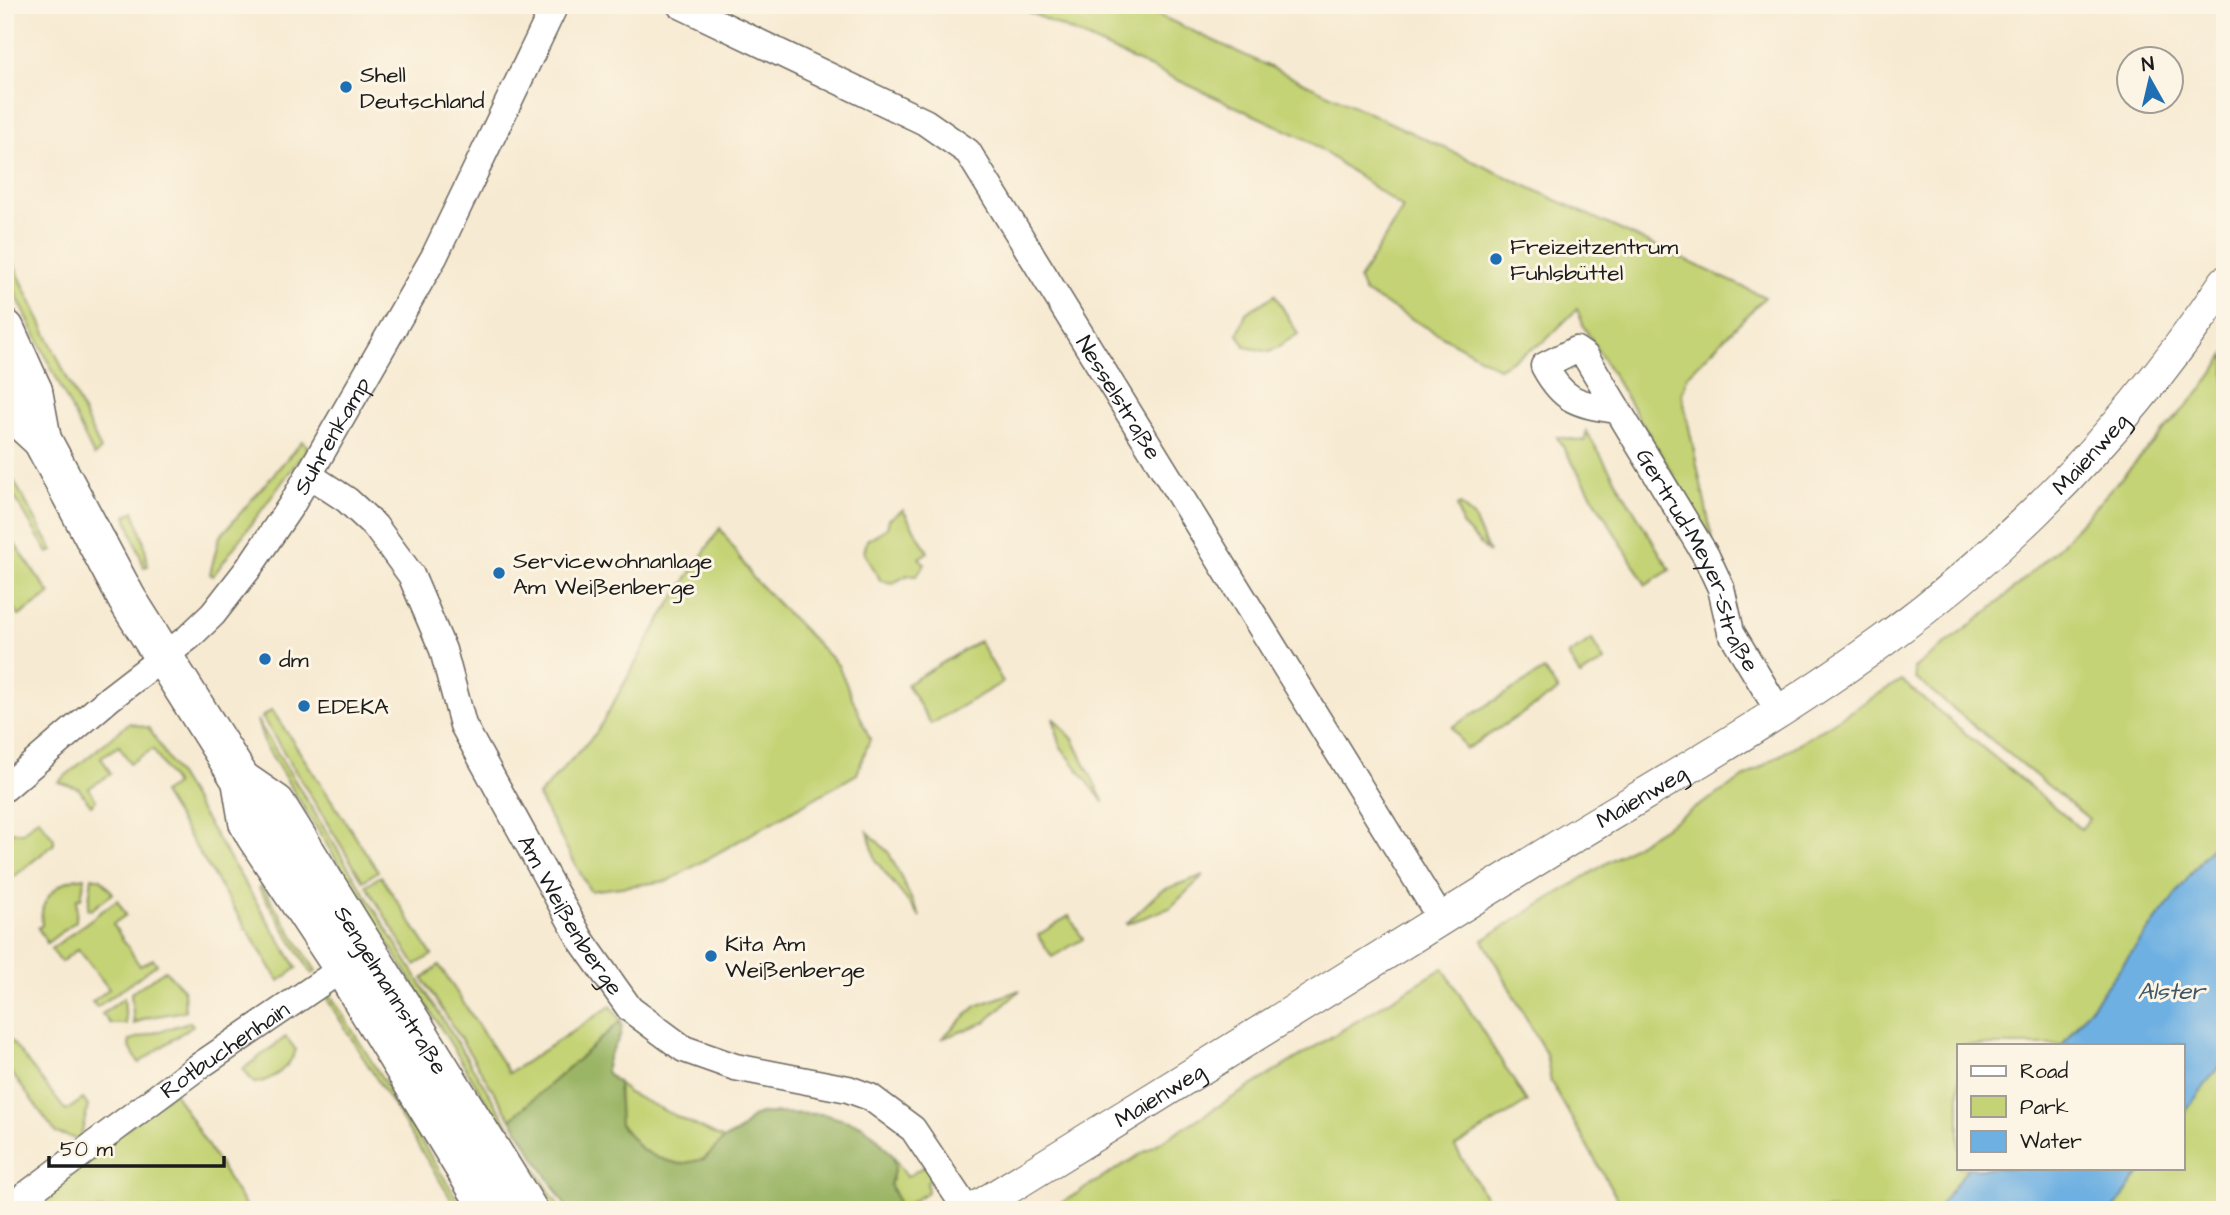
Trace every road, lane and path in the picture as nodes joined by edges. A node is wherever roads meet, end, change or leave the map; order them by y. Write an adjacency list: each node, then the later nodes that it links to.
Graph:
1 (555, 5): 7 (street, Suhrenkamp)
2 (680, 5): 12 (street, Nesselstraße)
3 (2225, 282): 9 (street, Maienweg)
4 (5, 329): 5 (main road, Sengelmannstraße)
5 (19, 398): 8 (main road, Sengelmannstraße)
6 (1617, 410): 9 (street, Gertrud-Meyer-Straße)
7 (309, 475): 8 (street, Suhrenkamp); 17 (street, Am Weißenberge)
8 (164, 657): 10 (main road, Sengelmannstraße); 11 (street, Suhrenkamp)
9 (1778, 710): 12 (street, Maienweg)
10 (241, 780): 13 (main road, Sengelmannstraße); 16 (main road, Sengelmannstraße)
11 (5, 788)
12 (1441, 919): 18 (street, Maienweg)
13 (342, 968): 14 (street, Rotbuchenhain); 15 (main road, Sengelmannstraße)
14 (6, 1210)
15 (490, 1210)
16 (528, 1210)
17 (967, 1210)
18 (973, 1210)

